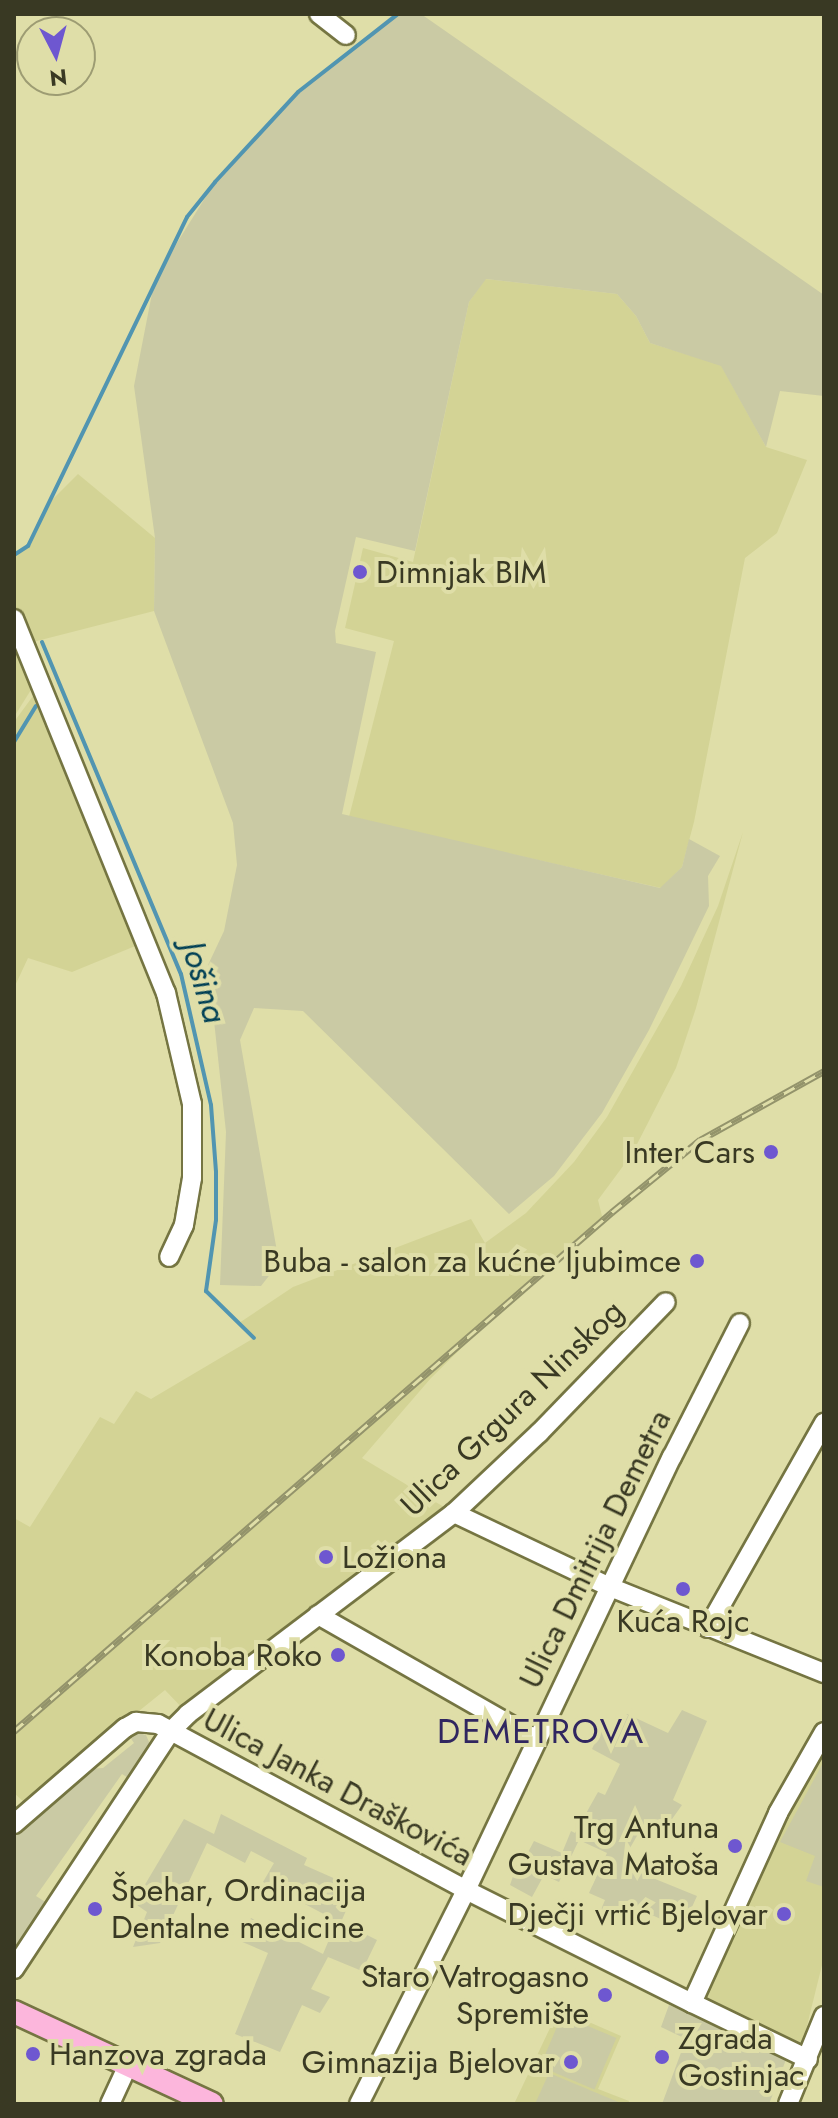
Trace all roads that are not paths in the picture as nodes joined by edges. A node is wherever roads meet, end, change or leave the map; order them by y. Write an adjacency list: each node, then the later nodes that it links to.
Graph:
1 (319, 14): 2 (street)
2 (346, 35)
3 (14, 619): 4 (street)
4 (169, 1257)
5 (666, 1302): 8 (street, Ulica Grgura Ninskog)
6 (740, 1323): 9 (street, Ulica Dmitrija Demetra)
7 (824, 1423): 11 (street)
8 (454, 1513): 9 (street); 10 (street, Ulica Grgura Ninskog)
9 (610, 1587): 11 (street); 15 (street, Ulica Dmitrija Demetra)
10 (318, 1615): 13 (street, Ulica Grgura Ninskog); 15 (street)
11 (708, 1628): 12 (street)
12 (824, 1673)
13 (171, 1731): 16 (street, Ulica Janka Draškovića); 17 (street, Ulica Janka Draškovića); 18 (street, Ulica Grgura Ninskog)
14 (824, 1732): 19 (street)
15 (537, 1740): 17 (street, Ulica Dmitrija Demetra)
16 (14, 1824)
17 (466, 1890): 19 (street, Ulica Janka Draškovića); 26 (street, Ulica Dmitrija Demetra)
18 (14, 1969)
19 (692, 2003): 22 (street)
20 (14, 2012): 23 (main road)
21 (824, 2016): 22 (street)
22 (808, 2059): 27 (street)
23 (128, 2065): 24 (street); 25 (main road)
24 (110, 2104)
25 (212, 2104)
26 (359, 2104)
27 (788, 2104)

